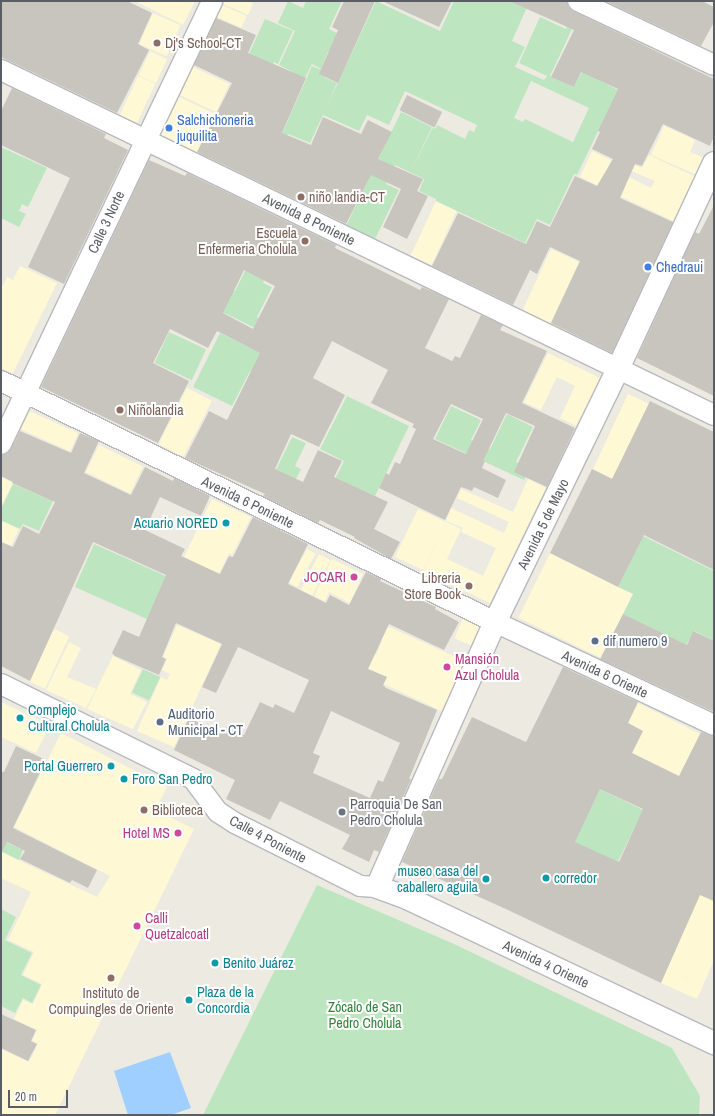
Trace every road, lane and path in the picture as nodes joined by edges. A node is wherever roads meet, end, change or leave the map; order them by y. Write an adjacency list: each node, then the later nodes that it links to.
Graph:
1 (212, 1): 5 (street, Calle 3 Norte)
2 (578, 1): 3 (street)
3 (714, 65)
4 (1, 70): 5 (street, Avenida 8 Poniente)
5 (145, 140): 7 (street, Avenida 8 Poniente); 9 (street, Calle 3 Norte)
6 (714, 163): 7 (street, Avenida 5 de Mayo)
7 (618, 369): 10 (street, Avenida 8 Poniente); 12 (street, Avenida 5 de Mayo)
8 (1, 381): 9 (street, Avenida 6 Poniente)
9 (26, 393): 11 (street, Calle 3 Norte); 12 (street, Avenida 6 Poniente)
10 (714, 415)
11 (1, 444)
12 (495, 622): 14 (street, Avenida 6 Oriente); 15 (street, Avenida 5 de Mayo)
13 (1, 684): 15 (street, Calle 4 Poniente)
14 (714, 725)
15 (377, 887): 16 (street, Avenida 4 Oriente)
16 (714, 1043)

